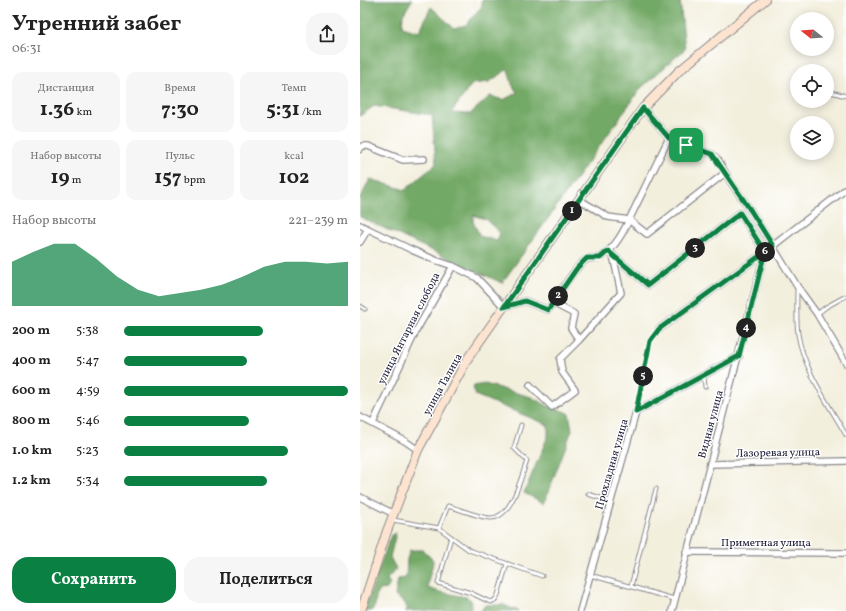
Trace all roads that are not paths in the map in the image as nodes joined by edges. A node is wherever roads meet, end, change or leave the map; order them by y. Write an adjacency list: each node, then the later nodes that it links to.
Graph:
1 (765, 0): 4 (street, улица Талица)
2 (834, 93): 3 (lane)
3 (846, 96)
4 (643, 108): 5 (street); 10 (street, улица Талица)
5 (669, 138): 8 (street); 11 (street)
6 (360, 149): 7 (street)
7 (424, 158)
8 (725, 173): 11 (street); 15 (street)
9 (846, 189): 15 (street)
10 (580, 200): 11 (street); 23 (street, улица Талица)
11 (629, 220): 17 (street)
12 (360, 225): 13 (street)
13 (368, 229): 14 (street); 18 (street)
14 (360, 242)
15 (773, 246): 16 (street); 19 (street)
16 (765, 252): 17 (street); 26 (street); 28 (street, Видная улица)
17 (610, 253): 21 (street); 27 (street)
18 (453, 266): 23 (street); 35 (street, улица Янтарная слобода)
19 (797, 286): 25 (street); 37 (lane)
20 (846, 296): 25 (lane)
21 (553, 304): 23 (street); 27 (street)
22 (360, 306): 24 (lane)
23 (504, 307): 38 (street, улица Талица)
24 (366, 309)
25 (817, 314): 29 (street)
26 (659, 329): 33 (lane)
27 (579, 340): 31 (street)
28 (739, 356): 30 (street, Прохладная улица); 40 (street, Видная улица)
29 (846, 363)
30 (704, 376): 32 (lane); 33 (street, Прохладная улица)
31 (530, 386)
32 (704, 387)
33 (636, 412): 44 (street, Прохладная улица)
34 (360, 416): 35 (street)
35 (373, 423): 38 (street)
36 (520, 425): 46 (lane)
37 (846, 435)
38 (418, 450): 45 (street, улица Талица)
39 (846, 461): 40 (street, Лазоревая улица)
40 (710, 464): 48 (street, Видная улица)
41 (656, 489): 53 (lane)
42 (588, 494): 44 (lane)
43 (360, 497): 45 (street)
44 (610, 501): 51 (street, Прохладная улица)
45 (392, 517): 46 (lane); 55 (street, улица Талица)
46 (439, 528): 47 (lane)
47 (451, 537): 50 (lane); 50 (lane)
48 (686, 552): 49 (street, Приметная улица); 54 (street, Видная улица)
49 (846, 553)
50 (507, 564): 52 (lane)
51 (590, 575): 53 (lane); 56 (street, Прохладная улица)
52 (542, 576)
53 (631, 586): 54 (lane)
54 (674, 599): 57 (street, Видная улица)
55 (361, 611)
56 (580, 611)
57 (672, 611)

